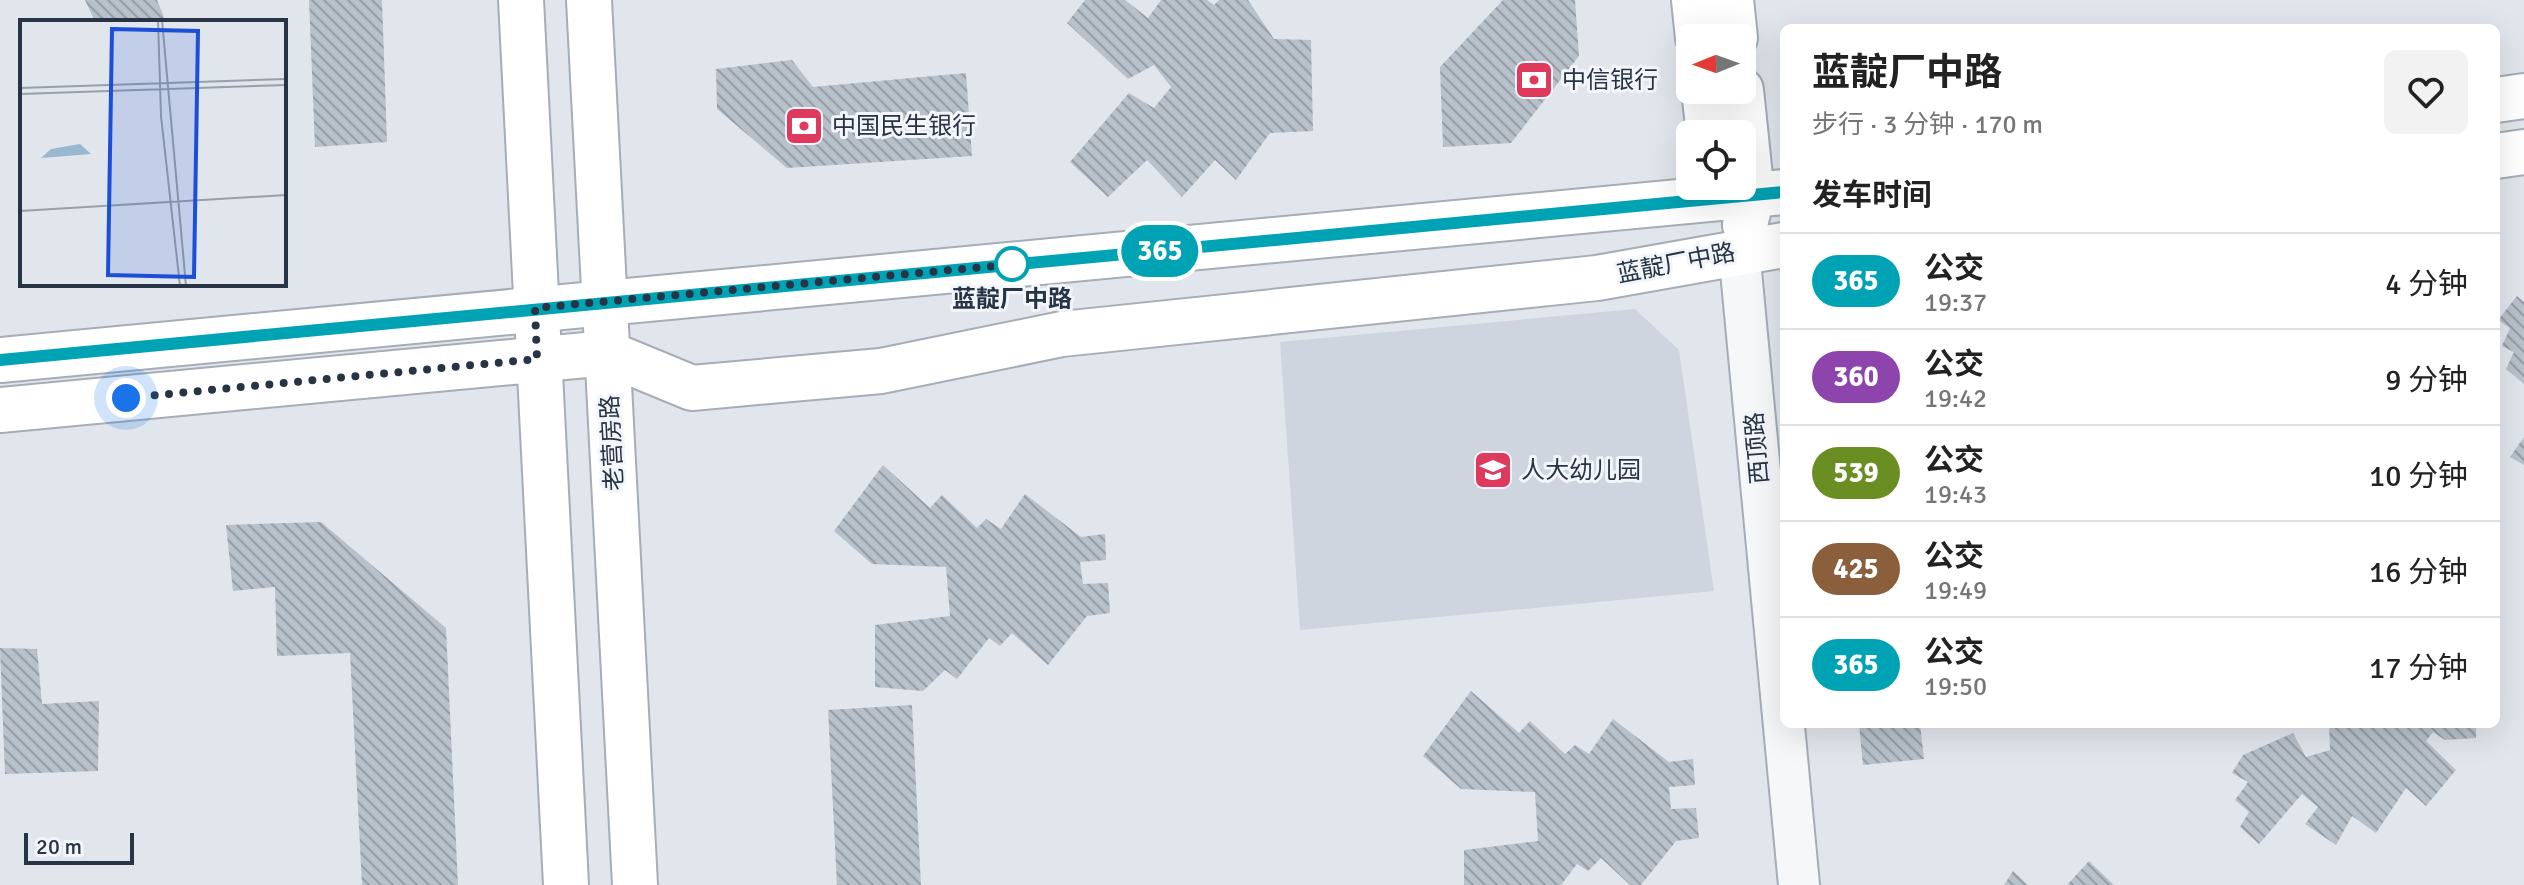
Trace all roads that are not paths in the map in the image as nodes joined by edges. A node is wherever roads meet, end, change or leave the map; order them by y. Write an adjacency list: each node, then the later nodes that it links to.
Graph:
1 (521, 0): 16 (street)
2 (589, 0): 15 (street, 老营房路)
3 (1694, 0): 5 (street)
4 (1731, 0): 6 (street)
5 (1697, 24)
6 (1734, 24)
7 (2524, 96): 8 (street)
8 (2500, 99)
9 (2524, 152): 10 (street)
10 (2500, 155)
11 (1678, 200): 15 (street)
12 (1742, 200): 14 (street, 西顶路)
13 (1780, 245): 14 (street, 蓝靛厂中路)
14 (1739, 250): 17 (street, 蓝靛厂中路); 21 (street, 西顶路)
15 (605, 301): 16 (street); 17 (street, 老营房路)
16 (535, 308): 18 (street); 19 (street)
17 (607, 353): 18 (street, 蓝靛厂中路); 24 (street, 老营房路)
18 (537, 359): 20 (street, 蓝靛厂中路); 23 (street)
19 (0, 360)
20 (0, 410)
21 (1780, 684)
22 (1784, 728): 25 (street, 西顶路)
23 (566, 885)
24 (635, 885)
25 (1799, 885)

